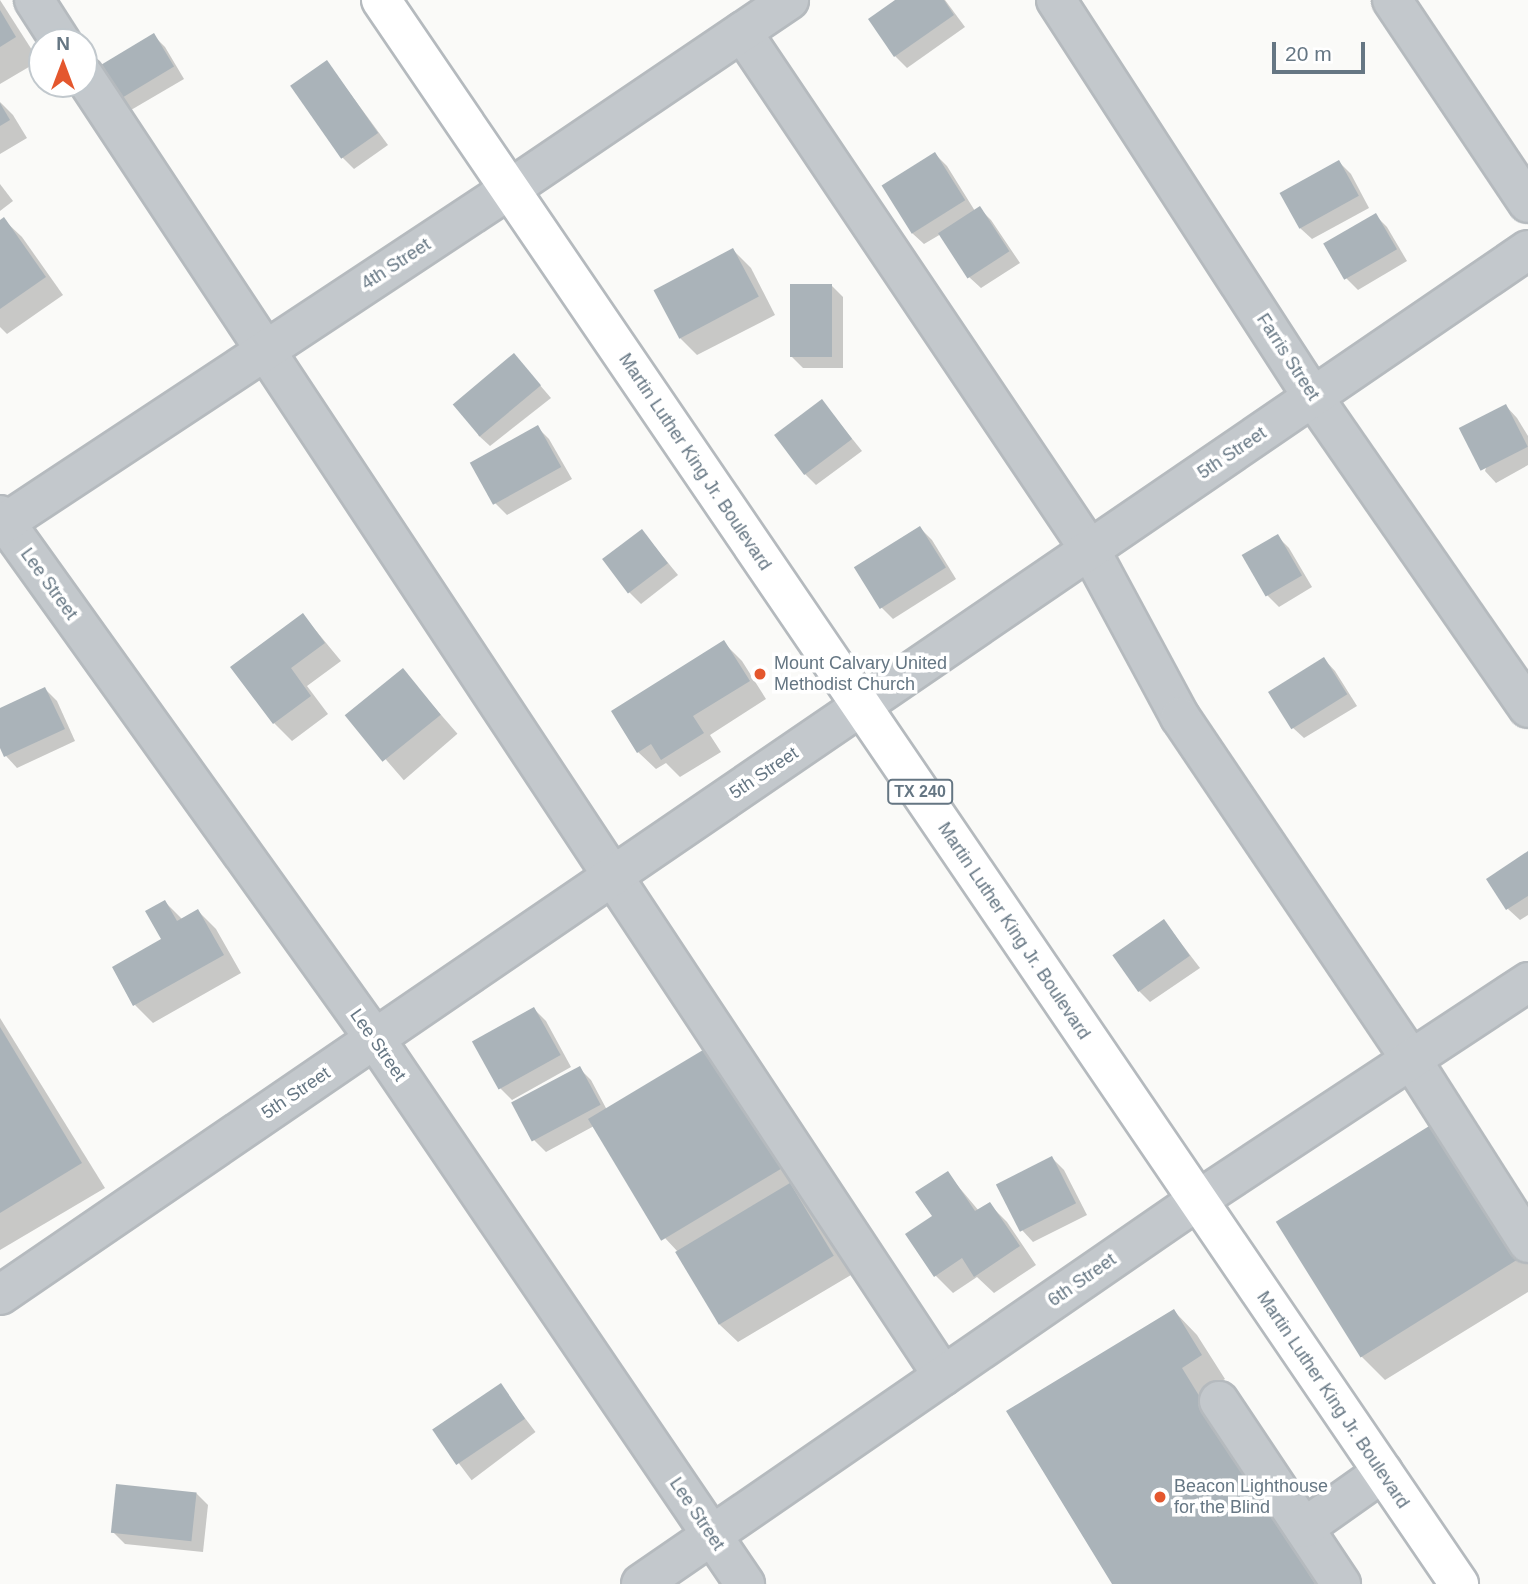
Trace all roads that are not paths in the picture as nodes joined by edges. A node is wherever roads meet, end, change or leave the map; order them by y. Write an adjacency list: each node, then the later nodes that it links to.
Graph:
1 (34, 0): 6 (street)
2 (381, 0): 9 (main road, Martin Luther King Jr. Boulevard / TX 240)
3 (789, 0): 7 (street, 4th Street)
4 (1056, 0): 13 (street, Farris Street)
5 (1392, 0): 10 (street)
6 (52, 28)
7 (742, 32): 9 (street, 4th Street); 15 (street)
8 (98, 97): 12 (street)
9 (510, 189): 12 (street, 4th Street); 16 (main road, Martin Luther King Jr. Boulevard / TX 240)
10 (1528, 203)
11 (1528, 250): 13 (street, 5th Street)
12 (265, 351): 14 (street, 4th Street); 18 (street)
13 (1314, 397): 15 (street, 5th Street); 17 (street, Farris Street)
14 (2, 521): 20 (street, Lee Street)
15 (1090, 550): 16 (street, 5th Street); 21 (street)
16 (862, 706): 18 (street, 5th Street); 22 (main road, Martin Luther King Jr. Boulevard / TX 240)
17 (1528, 708)
18 (613, 876): 20 (street, 5th Street); 25 (street)
19 (1528, 982): 21 (street, 6th Street)
20 (375, 1039): 24 (street, 5th Street); 29 (street, Lee Street)
21 (1411, 1059): 22 (street, 6th Street); 23 (street)
22 (1198, 1200): 25 (street, 6th Street); 27 (main road, Martin Luther King Jr. Boulevard / TX 240)
23 (1528, 1243)
24 (0, 1295)
25 (943, 1376): 29 (street, 6th Street)
26 (1219, 1401): 28 (street)
27 (1383, 1472): 28 (street); 33 (main road, Martin Luther King Jr. Boulevard / TX 240)
28 (1304, 1528): 32 (street)
29 (712, 1536): 30 (street, 6th Street); 31 (street, Lee Street)
30 (640, 1584)
31 (745, 1584)
32 (1341, 1584)
33 (1459, 1584)

